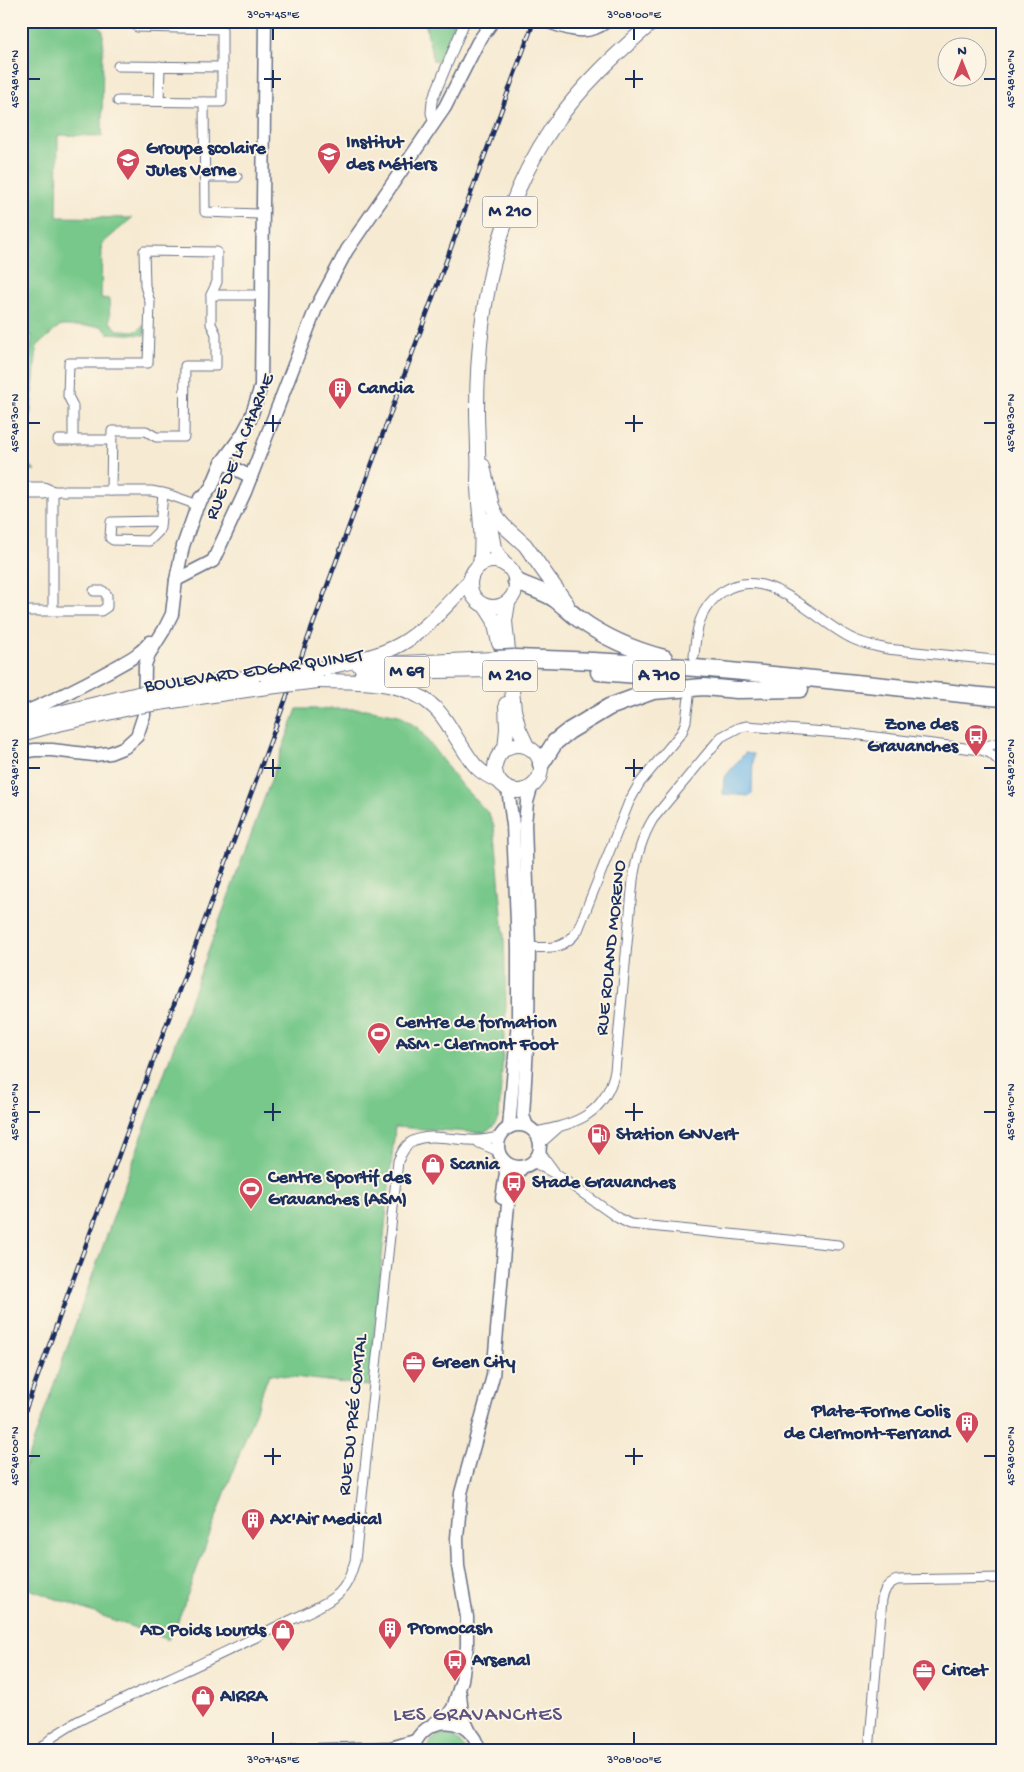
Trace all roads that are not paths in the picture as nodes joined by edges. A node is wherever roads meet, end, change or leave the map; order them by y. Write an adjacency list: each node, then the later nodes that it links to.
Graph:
1 (137, 21): 11 (street)
2 (260, 21): 18 (main road)
3 (265, 21): 20 (main road)
4 (465, 21): 15 (street)
5 (493, 21): 15 (main road, RUE DE LA CHARME)
6 (546, 21): 7 (main road)
7 (607, 21)
8 (654, 21): 24 (main road, M 210)
9 (118, 66): 10 (street)
10 (160, 66): 11 (street); 13 (street)
11 (222, 67): 14 (street)
12 (118, 101): 13 (street)
13 (159, 101): 14 (street)
14 (204, 102): 16 (street)
15 (434, 123): 26 (main road, RUE DE LA CHARME)
16 (204, 177): 17 (street); 18 (street)
17 (236, 177)
18 (258, 214): 20 (main road)
19 (211, 295): 20 (street); 22 (street); 23 (street)
20 (260, 295): 25 (main road, RUE DE LA CHARME)
21 (58, 440): 22 (street)
22 (73, 440): 23 (street)
23 (112, 440): 29 (street)
24 (478, 450): 34 (main road, M 210); 35 (main road, M 210); 45 (main road)
25 (222, 462): 26 (main road); 32 (main road, RUE DE LA CHARME)
26 (251, 477): 36 (main road, RUE DE LA CHARME)
27 (21, 487): 28 (street)
28 (53, 491): 29 (street); 31 (street); 44 (street)
29 (111, 491): 30 (street)
30 (162, 493): 32 (street); 33 (street)
31 (21, 494)
32 (198, 505): 36 (main road, RUE DE LA CHARME)
33 (160, 521): 33 (street)
34 (504, 564): 35 (main road); 37 (main road)
35 (480, 565): 38 (main road)
36 (176, 580): 40 (main road)
37 (516, 581): 41 (main road); 45 (highway)
38 (469, 582): 42 (main road); 50 (main road)
39 (94, 591): 44 (street)
40 (173, 601): 59 (main road); 66 (main road)
41 (508, 603): 42 (main road); 64 (main road, M 210)
42 (485, 606): 65 (main road, M 210)
43 (21, 611): 44 (street)
44 (53, 611)
45 (580, 620): 51 (highway)
46 (694, 656): 47 (street)
47 (1003, 661)
48 (495, 664): 49 (highway, A 710, bridge); 50 (main road, M 69); 52 (main road, BOULEVARD EDGAR QUINET / M 69)
49 (516, 664): 51 (highway, A 710); 54 (highway, A 710)
50 (324, 668): 53 (main road, BOULEVARD EDGAR QUINET / M 69, bridge)
51 (720, 670): 56 (highway, A 710)
52 (318, 681): 53 (main road, BOULEVARD EDGAR QUINET / M 69, bridge); 69 (main road)
53 (263, 682): 57 (main road, BOULEVARD EDGAR QUINET / M 69, bridge)
54 (800, 689): 58 (highway, A 710); 67 (highway)
55 (689, 697): 71 (street)
56 (1003, 698)
57 (139, 700): 60 (main road, BOULEVARD EDGAR QUINET / M 69); 61 (main road, BOULEVARD EDGAR QUINET / M 69)
58 (1003, 708)
59 (21, 714)
60 (21, 722)
61 (21, 734)
62 (1003, 742): 63 (street); 68 (street)
63 (954, 745): 68 (street); 72 (street, RUE ROLAND MORENO)
64 (527, 746): 65 (main road); 67 (main road)
65 (505, 749): 69 (main road)
66 (21, 752)
67 (541, 764): 70 (main road)
68 (1001, 764)
69 (503, 785): 70 (main road); 74 (main road)
70 (531, 788): 71 (main road)
71 (529, 947): 73 (main road)
72 (558, 1128): 73 (street); 77 (street)
73 (531, 1129): 74 (main road); 77 (main road)
74 (505, 1131): 75 (street, RUE DU PRÉ COMTAL); 76 (main road)
75 (472, 1141): 76 (street, RUE DU PRÉ COMTAL); 85 (street, RUE DU PRÉ COMTAL)
76 (501, 1156): 77 (main road); 79 (main road)
77 (534, 1156): 78 (street); 79 (main road)
78 (838, 1245)
79 (484, 1415): 81 (main road)
80 (1003, 1578): 88 (street)
81 (460, 1689): 82 (main road); 83 (main road)
82 (433, 1724): 83 (main road); 84 (main road)
83 (471, 1733): 87 (main road)
84 (414, 1746): 86 (main road)
85 (37, 1751)
86 (294, 1751)
87 (479, 1751)
88 (869, 1751)

